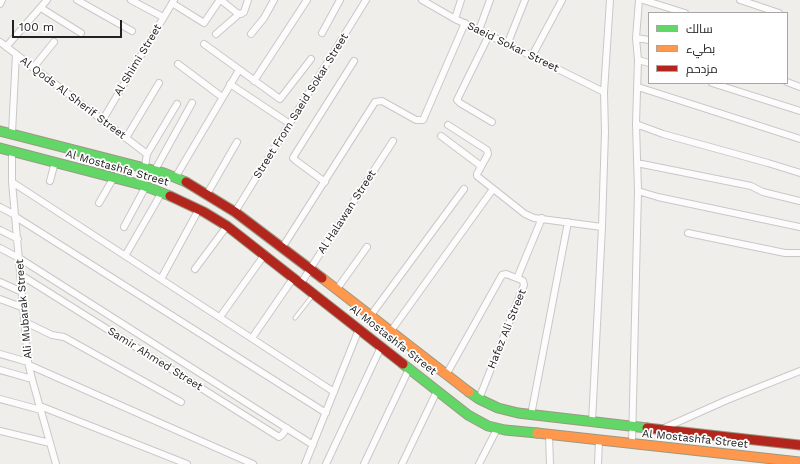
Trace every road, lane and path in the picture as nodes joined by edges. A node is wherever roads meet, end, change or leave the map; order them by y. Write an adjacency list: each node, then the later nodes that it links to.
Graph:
1 (2, 0): 20 (street)
2 (47, 0): 21 (street)
3 (77, 0): 29 (street)
4 (131, 0): 25 (street)
5 (248, 0): 24 (street)
6 (274, 0): 33 (street)
7 (307, 0): 51 (street)
8 (340, 0): 31 (street)
9 (366, 0): 65 (street, Street From Saeid Sokar Street)
10 (422, 0): 26 (street, Saeid Sokar Street)
11 (461, 0): 26 (street)
12 (490, 0): 28 (street)
13 (524, 0): 40 (street)
14 (562, 0): 43 (street)
15 (610, 0): 58 (street)
16 (639, 0): 35 (street)
17 (643, 0): 22 (street)
18 (740, 0): 23 (street)
19 (173, 2): 24 (street); 25 (street, Al Shimi Street)
20 (0, 4)
21 (41, 8): 30 (street); 41 (street)
22 (682, 12)
23 (770, 12)
24 (239, 14): 32 (street)
25 (164, 18): 63 (street, Al Shimi Street)
26 (454, 19): 27 (street, Saeid Sokar Street)
27 (465, 24): 28 (street, Saeid Sokar Street); 88 (street)
28 (479, 30): 34 (street, Saeid Sokar Street)
29 (132, 31)
30 (81, 33)
31 (322, 33)
32 (216, 34)
33 (250, 34)
34 (489, 35): 40 (street, Saeid Sokar Street); 64 (street)
35 (636, 38): 36 (street); 45 (street)
36 (648, 40)
37 (0, 42): 41 (street, Al Qods Al Sherif Street)
38 (54, 42): 49 (street)
39 (204, 44): 50 (street)
40 (507, 45): 43 (street, Saeid Sokar Street)
41 (6, 47): 42 (street, Al Qods Al Sherif Street)
42 (16, 54): 49 (street, Al Qods Al Sherif Street); 69 (street)
43 (532, 56): 58 (street, Saeid Sokar Street)
44 (311, 58): 51 (street)
45 (638, 60): 47 (street); 56 (street)
46 (354, 61): 88 (street)
47 (648, 63)
48 (178, 64): 59 (street)
49 (33, 68): 63 (street, Al Qods Al Sherif Street)
50 (239, 70): 51 (street); 54 (street)
51 (254, 81)
52 (788, 82): 57 (street)
53 (159, 83): 71 (street)
54 (230, 84): 59 (street); 65 (street)
55 (715, 84): 62 (street)
56 (638, 87): 66 (street); 72 (street)
57 (800, 87)
58 (604, 92): 105 (street)
59 (222, 97): 85 (street)
60 (192, 102): 82 (street)
61 (177, 104): 77 (street)
62 (800, 111)
63 (102, 121): 71 (street, Al Qods Al Sherif Street)
64 (492, 122)
65 (290, 124): 99 (street, Street From Saeid Sokar Street)
66 (636, 124): 79 (street); 83 (street)
67 (448, 125): 80 (street)
68 (0, 130): 69 (street, Al Mostashfa Street)
69 (12, 134): 81 (street, Al Mostashfa Street)
70 (441, 136): 80 (street)
71 (126, 138): 77 (street, Al Qods Al Sherif Street)
72 (800, 139)
73 (392, 141): 118 (street, Al Halawan Street)
74 (237, 142): 94 (street)
75 (0, 148): 76 (street, Al Mostashfa Street)
76 (12, 151): 78 (street, Al Mostashfa Street); 87 (street, Ali Mubarak Street)
77 (147, 154): 81 (street)
78 (55, 162): 84 (street, Al Mostashfa Street); 86 (street)
79 (637, 163): 92 (street); 95 (street)
80 (481, 166): 91 (street)
81 (145, 168): 82 (street, Al Mostashfa Street); 89 (street)
82 (155, 170): 85 (street, Al Mostashfa Street)
83 (800, 173)
84 (114, 177): 89 (street, Al Mostashfa Street); 96 (street)
85 (175, 178): 94 (street, Al Mostashfa Street)
86 (50, 180)
87 (12, 182): 100 (street, Ali Mubarak Street); 115 (street)
88 (325, 182): 111 (street)
89 (144, 186): 93 (street, Al Mostashfa Street); 104 (street)
90 (464, 189): 131 (street)
91 (493, 189): 101 (street); 136 (street)
92 (638, 191): 106 (street); 157 (street)
93 (162, 192): 98 (street, Al Mostashfa Street); 115 (street)
94 (207, 194): 99 (street, Al Mostashfa Street)
95 (800, 201)
96 (99, 202)
97 (0, 207): 100 (street)
98 (199, 209): 103 (street, Al Mostashfa Street); 120 (street)
99 (235, 212): 111 (street, Al Mostashfa Street)
100 (16, 216): 109 (street, Ali Mubarak Street); 154 (street)
101 (542, 218): 102 (street); 121 (street, Hafez Ali Street)
102 (568, 222): 105 (street); 155 (street)
103 (227, 226): 114 (street, Al Mostashfa Street); 117 (street)
104 (124, 227)
105 (602, 227): 156 (street)
106 (800, 227)
107 (0, 230): 109 (street)
108 (688, 233): 113 (street)
109 (18, 239): 116 (street, Ali Mubarak Street)
110 (0, 248): 116 (street)
111 (282, 248): 118 (street, Al Mostashfa Street)
112 (367, 248): 125 (street)
113 (800, 253)
114 (265, 254): 122 (street, Al Mostashfa Street); 132 (street)
115 (125, 256): 120 (street)
116 (19, 258): 119 (street, Ali Mubarak Street); 124 (street)
117 (195, 269)
118 (311, 269): 122 (street, Al Halawan Street); 125 (street, Al Mostashfa Street)
119 (21, 275): 126 (street, Ali Mubarak Street); 128 (street, Samir Ahmed Street)
120 (161, 279): 132 (street)
121 (519, 279): 146 (street); 151 (street, Hafez Ali Street)
122 (298, 280): 127 (street, Al Mostashfa Street); 138 (street, Al Halawan Street)
123 (0, 282): 126 (street)
124 (61, 284): 128 (street); 137 (street)
125 (337, 289): 131 (street, Al Mostashfa Street)
126 (22, 292): 130 (street, Ali Mubarak Street)
127 (314, 293): 133 (lane); 135 (street, Al Mostashfa Street)
128 (54, 296): 139 (street, Samir Ahmed Street)
129 (0, 299): 130 (street)
130 (24, 308): 134 (street, Ali Mubarak Street)
131 (371, 315): 136 (street, Al Mostashfa Street)
132 (220, 317): 138 (street)
133 (295, 318)
134 (25, 322): 142 (street, Ali Mubarak Street); 152 (street)
135 (359, 329): 140 (street, Al Mostashfa Street); 149 (street)
136 (391, 330): 146 (street, Al Mostashfa Street)
137 (136, 332): 139 (street); 158 (street)
138 (252, 338): 149 (street)
139 (129, 343): 158 (street, Samir Ahmed Street)
140 (381, 347): 143 (street, Al Mostashfa Street); 174 (street)
141 (0, 354): 142 (street)
142 (29, 363): 147 (street, Ali Mubarak Street); 172 (street)
143 (409, 369): 148 (street, Al Mostashfa Street); 175 (street)
144 (0, 370): 147 (street)
145 (800, 371): 160 (street)
146 (446, 375): 151 (street, Al Mostashfa Street)
147 (32, 379): 153 (street, Ali Mubarak Street)
148 (437, 391): 159 (street, Al Mostashfa Street); 176 (street)
149 (334, 392): 154 (street)
150 (0, 399): 153 (street)
151 (479, 399): 155 (street, Al Mostashfa Street)
152 (181, 402)
153 (40, 408): 164 (street, Ali Mubarak Street); 171 (street)
154 (326, 413): 165 (street)
155 (531, 415): 156 (street, Al Mostashfa Street)
156 (592, 422): 157 (street, Al Mostashfa Street)
157 (632, 426): 160 (street, Al Mostashfa Street); 166 (street)
158 (287, 428): 165 (street)
159 (497, 428): 162 (street, Al Mostashfa Street); 177 (street)
160 (660, 430): 167 (street, Al Mostashfa Street)
161 (0, 431): 164 (street)
162 (549, 435): 163 (street, Al Mostashfa Street); 178 (street)
163 (599, 440): 166 (street, Al Mostashfa Street); 179 (street)
164 (50, 443): 170 (street, Ali Mubarak Street)
165 (313, 444): 173 (street)
166 (632, 444): 168 (street, Al Mostashfa Street)
167 (800, 445)
168 (767, 461): 169 (street, Al Mostashfa Street)
169 (800, 462)
170 (56, 464)
171 (188, 464)
172 (253, 464)
173 (305, 464)
174 (326, 464)
175 (364, 464)
176 (402, 464)
177 (479, 464)
178 (550, 464)
179 (598, 464)

